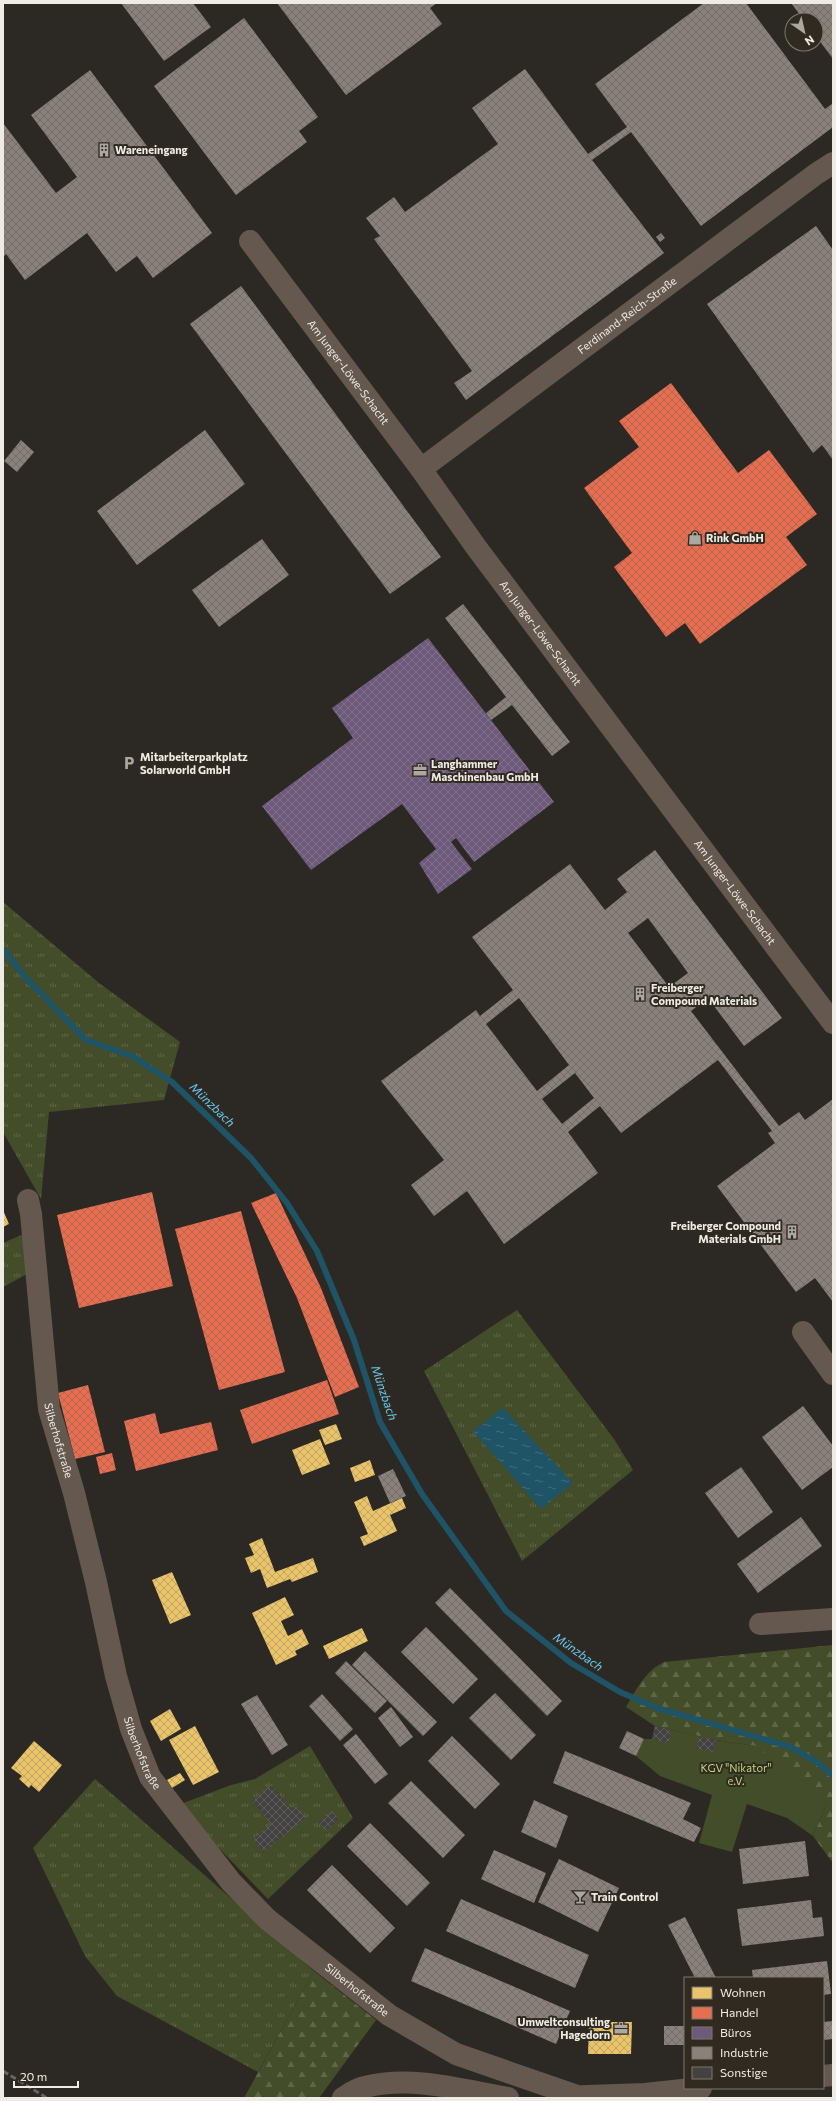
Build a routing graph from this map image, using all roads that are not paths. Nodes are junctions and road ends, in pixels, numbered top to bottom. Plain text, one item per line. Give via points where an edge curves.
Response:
1 (833, 163) edge
2 (250, 241) dead end
3 (422, 469) junction
4 (833, 1023) edge
5 (28, 1200) dead end
6 (803, 1332) dead end
7 (833, 1374) edge
8 (833, 1619) edge
9 (760, 1624) dead end
10 (692, 2089) edge
11 (574, 2095) junction
12 (343, 2098) edge
13 (508, 2098) edge
14 (553, 2098) edge

1 - 3 street, Ferdinand-Reich-Straße
2 - 3 street, Am Junger-Löwe-Schacht
3 - 4 street, Am Junger-Löwe-Schacht via 476,548
5 - 11 street, Silberhofstraße via 49,1409 76,1501 116,1676 131,1729 150,1777 231,1882 267,1919 389,2015 456,2054
6 - 7 street
8 - 9 street
10 - 11 street, Silberhofstraße via 645,2094
11 - 14 street, Silberhofstraße
12 - 13 street via 364,2087 402,2083 441,2086

